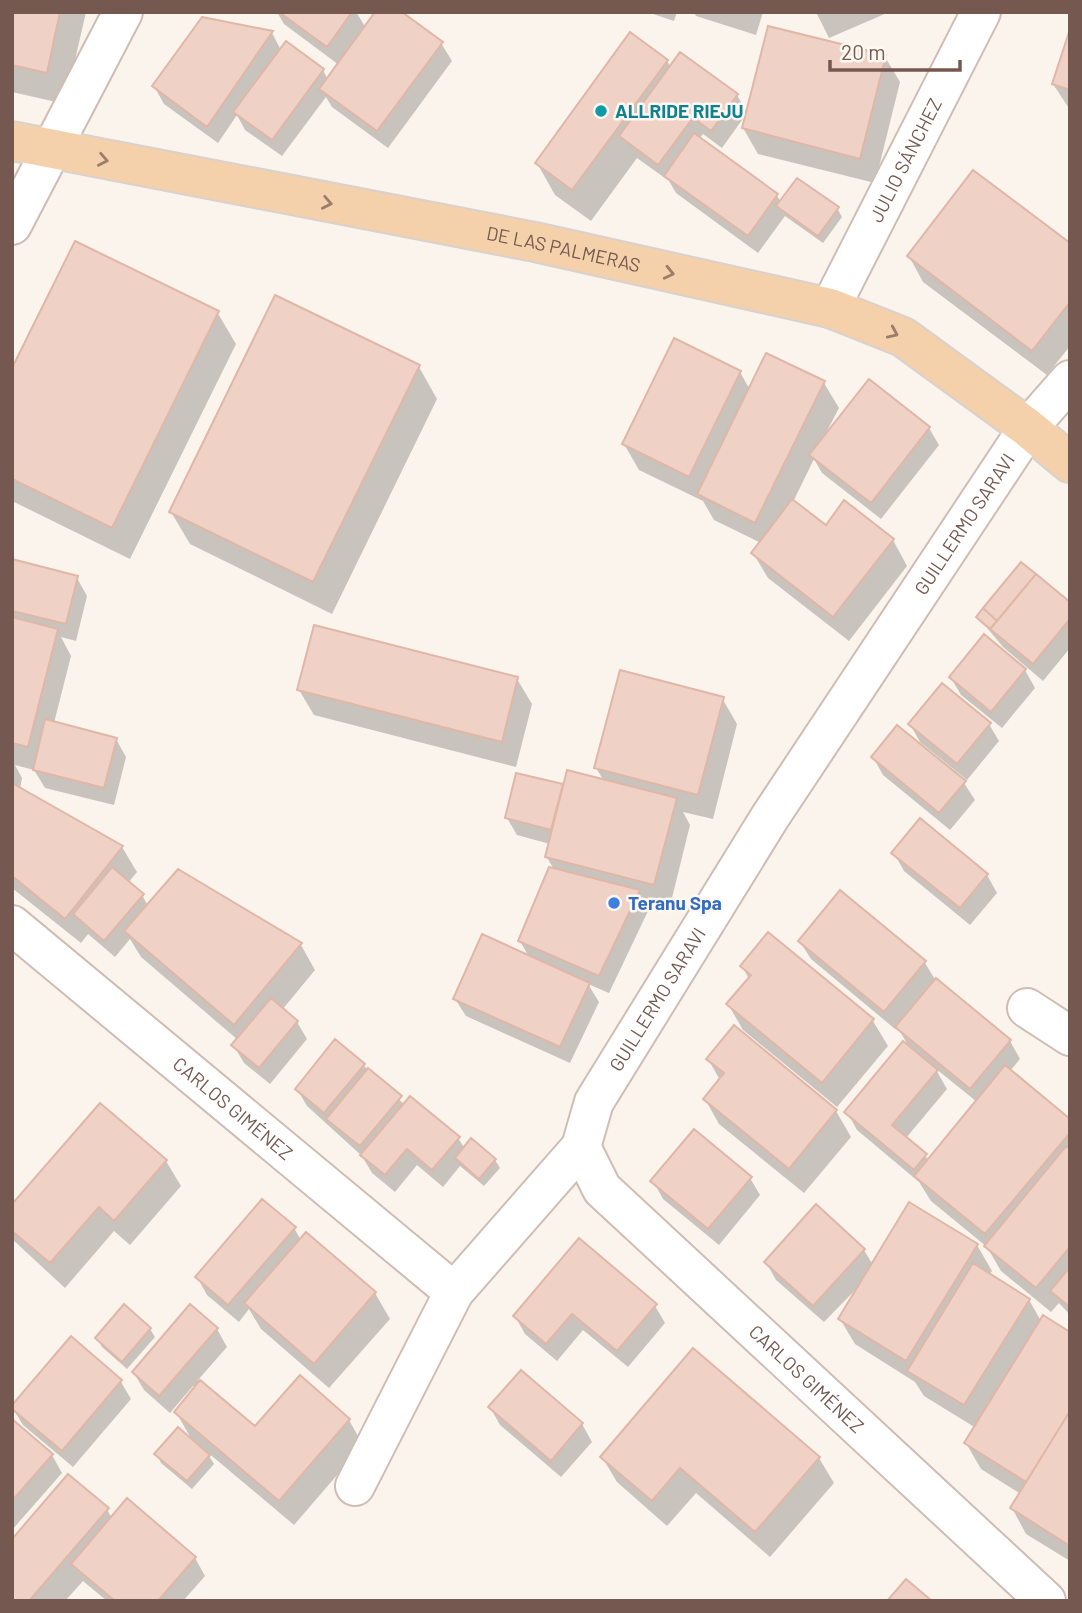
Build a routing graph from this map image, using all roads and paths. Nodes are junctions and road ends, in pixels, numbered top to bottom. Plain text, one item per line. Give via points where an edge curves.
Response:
1 (123, 12) edge
2 (981, 12) edge
3 (12, 141) edge
4 (50, 150) junction
5 (12, 225) edge
6 (830, 309) junction
7 (1070, 380) edge
8 (1028, 428) junction
9 (1070, 463) edge
10 (12, 925) edge
11 (1027, 1008) dead end
12 (1070, 1036) edge
13 (581, 1147) junction
14 (454, 1292) junction
15 (355, 1486) dead end
16 (1046, 1601) edge

1 - 4 street
2 - 6 street, JULIO SÁNCHEZ
3 - 4 main road, DE LAS PALMERAS
4 - 5 street
4 -> 6 main road, DE LAS PALMERAS via 535,242
6 -> 8 main road, DE LAS PALMERAS via 903,337
7 - 8 street, GUILLERMO SARAVI
8 - 9 main road, DE LAS PALMERAS
8 - 13 street, GUILLERMO SARAVI via 769,817 594,1102
10 - 14 street, CARLOS GIMÉNEZ
11 - 12 street
13 - 14 street, GUILLERMO SARAVI
13 - 16 street, CARLOS GIMÉNEZ via 602,1189
14 - 15 street, GUILLERMO SARAVI

